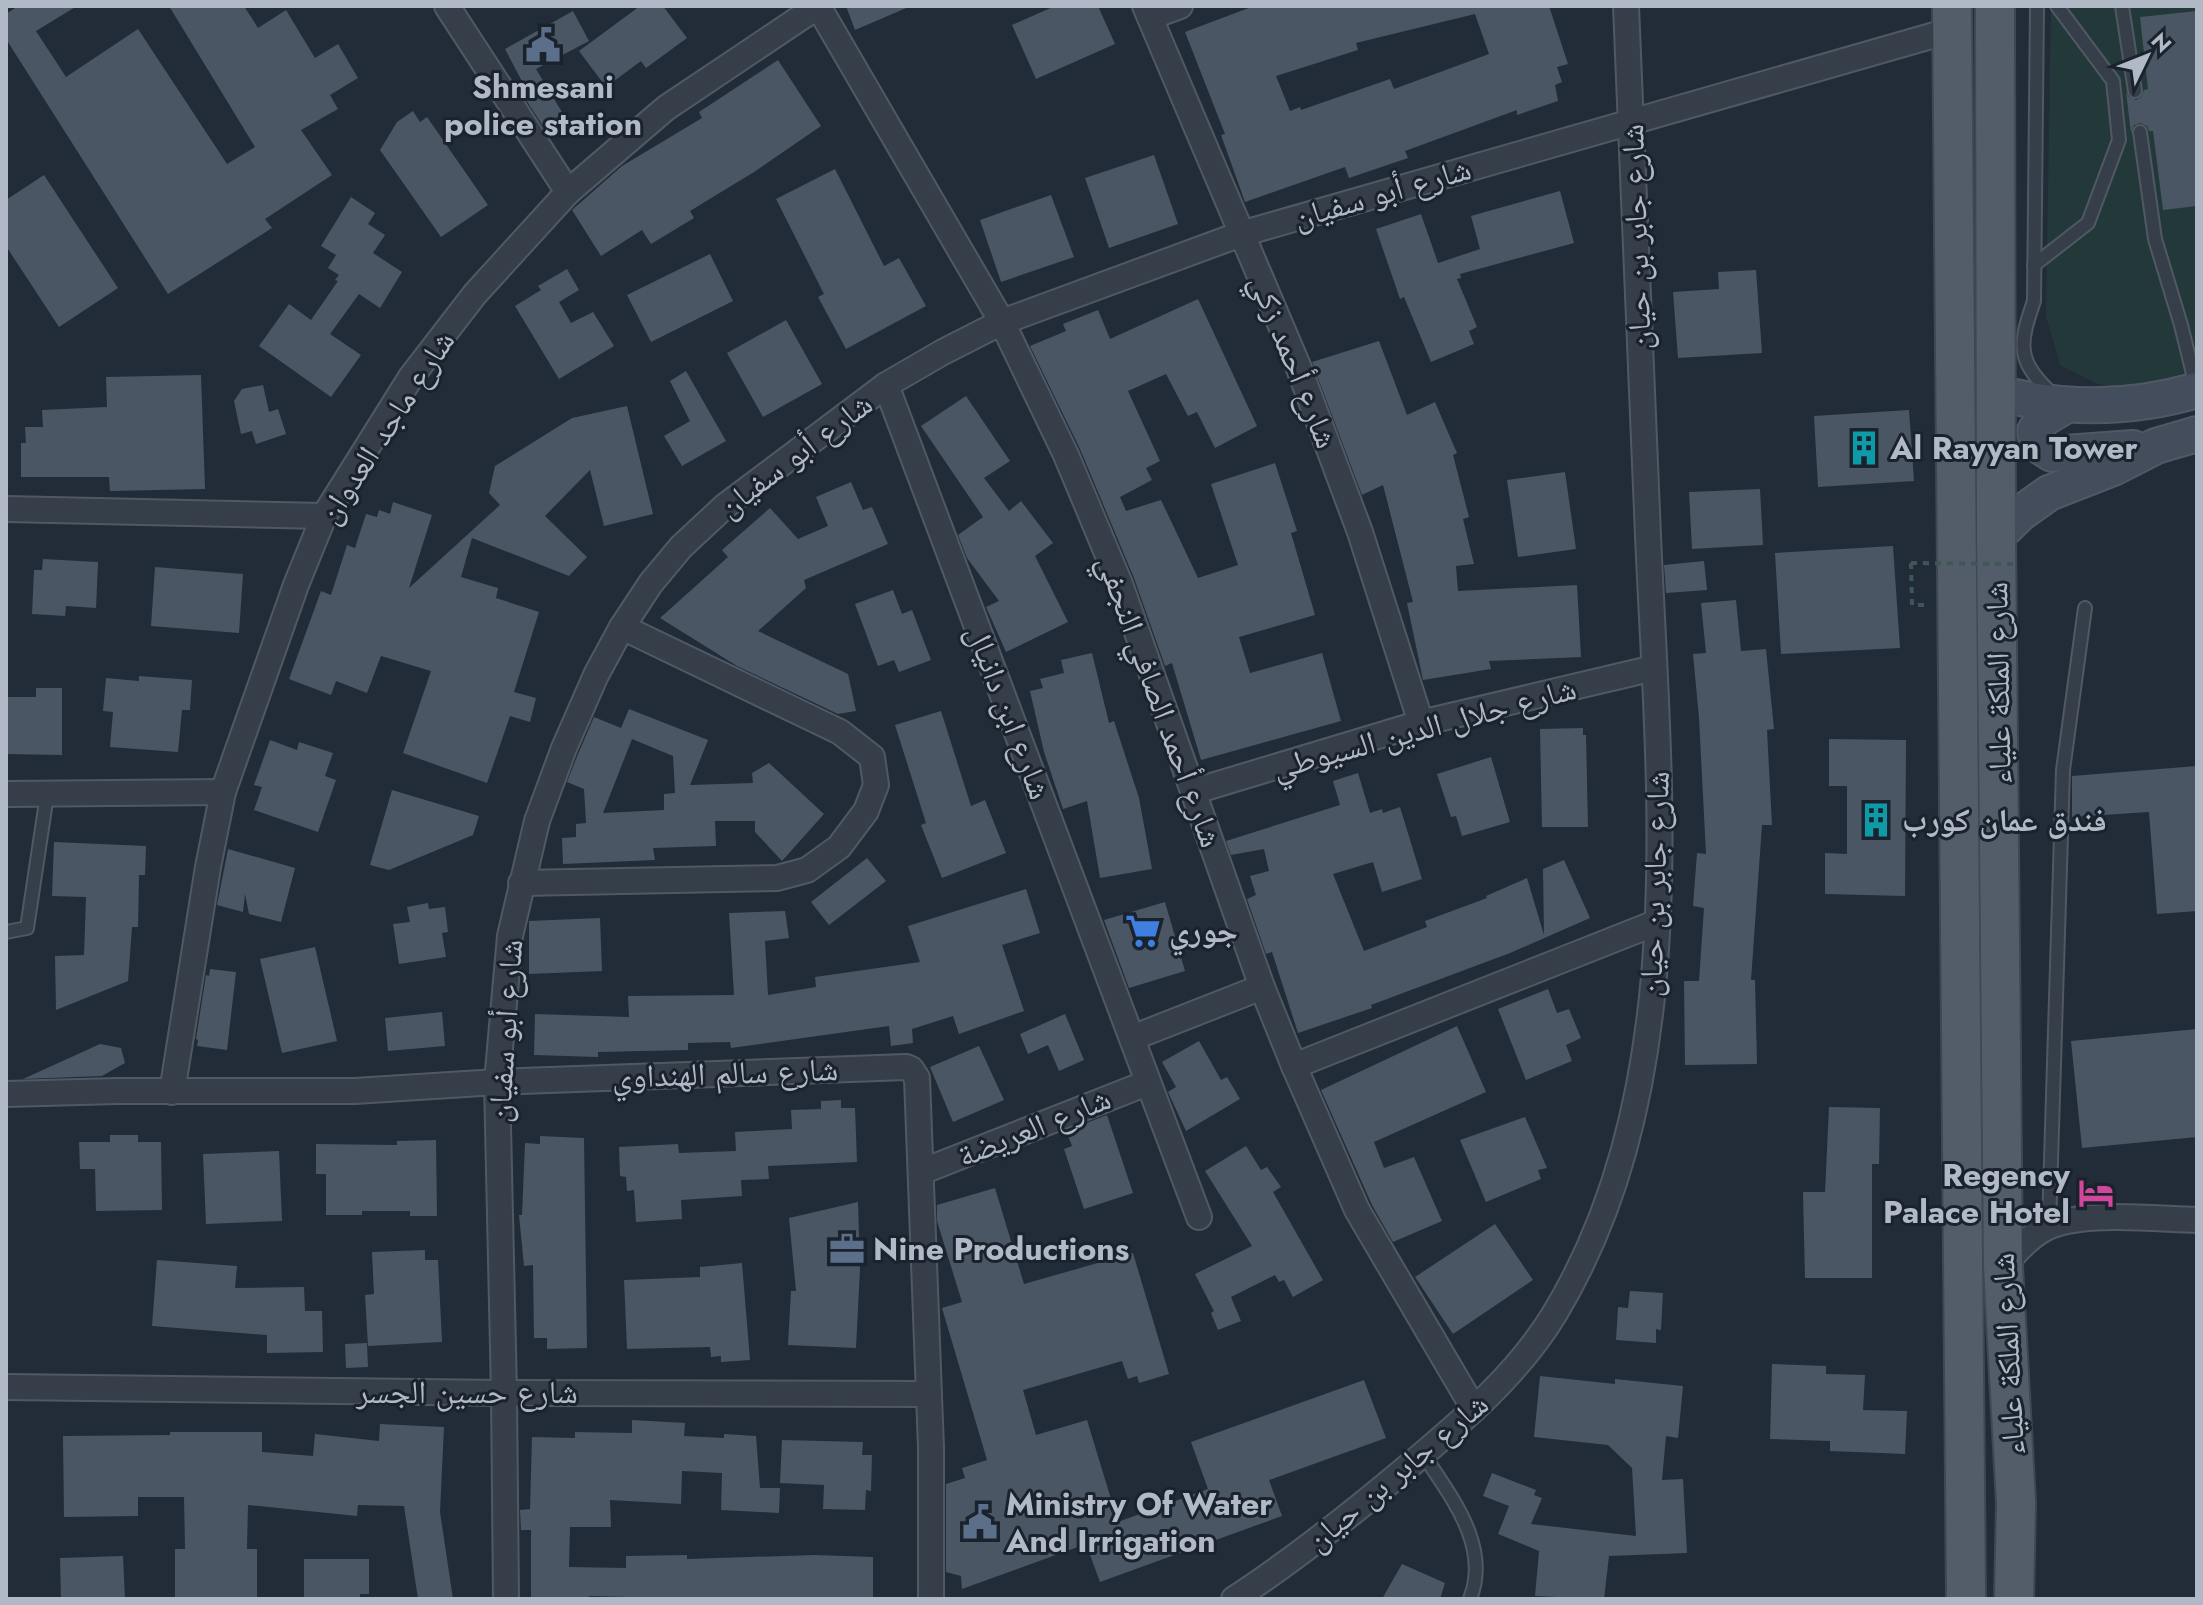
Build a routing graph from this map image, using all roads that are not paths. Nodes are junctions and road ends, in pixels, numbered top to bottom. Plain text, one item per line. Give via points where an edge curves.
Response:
1 (447, 6) edge
2 (818, 6) edge
3 (1180, 6) edge
4 (1626, 6) edge
5 (1995, 6) edge
6 (2037, 6) edge
7 (2057, 6) edge
8 (2122, 6) edge
9 (1147, 12) edge
10 (1952, 18) edge
11 (2135, 91) dead end
12 (1631, 121) junction
13 (2140, 132) dead end
14 (568, 192) junction
15 (1241, 234) junction
16 (2034, 265) junction
17 (1002, 322) junction
18 (886, 385) junction
19 (2197, 390) edge
20 (1997, 393) junction
21 (2065, 406) junction
22 (2197, 434) edge
23 (2156, 446) junction
24 (6, 509) edge
25 (324, 516) junction
26 (2005, 551) junction
27 (2085, 608) dead end
28 (622, 627) junction
29 (1654, 668) junction
30 (1421, 723) junction
31 (1195, 791) junction
32 (223, 792) junction
33 (6, 794) edge
34 (47, 795) junction
35 (521, 883) junction
36 (1658, 922) junction
37 (6, 932) edge
38 (1262, 987) junction
39 (1132, 1038) junction
40 (1294, 1066) junction
41 (497, 1082) junction
42 (1147, 1083) junction
43 (172, 1092) junction
44 (6, 1094) edge
45 (921, 1172) junction
46 (1199, 1217) dead end
47 (2197, 1220) edge
48 (2049, 1226) junction
49 (2003, 1266) junction
50 (6, 1387) edge
51 (504, 1393) junction
52 (929, 1394) junction
53 (1474, 1409) junction
54 (1423, 1454) junction
55 (506, 1599) edge
56 (931, 1599) edge
57 (1234, 1599) edge
58 (1470, 1599) edge
59 (1966, 1599) edge
60 (2014, 1599) edge

1 - 14 street
2 - 14 street, شارع ماجد العدوان via 666,108
2 - 17 street, شارع أحمد الصافي النجفي
3 - 9 street
4 - 12 street, شارع جابر بن حيان
5 - 20 main road, شارع الملكة علياء
6 - 16 lane
7 - 16 lane via 2113,81 2119,140 2088,223
8 - 11 lane
9 - 15 street, شارع أحمد زكي
10 - 12 street, شارع أبو سفيان
10 - 59 main road, شارع الملكة علياء
12 - 15 street, شارع أبو سفيان
12 - 29 street, شارع جابر بن حيان
13 - 19 lane via 2155,239
14 - 25 street, شارع ماجد العدوان via 475,294 411,377
15 - 17 street, شارع أبو سفيان
15 - 30 street, شارع أحمد زكي via 1346,489
16 - 21 lane via 2034,301 2022,335 2025,358 2039,382
17 - 18 street, شارع أبو سفيان
17 - 31 street, شارع أحمد الصافي النجفي via 1120,584
18 - 28 street, شارع أبو سفيان via 725,506 681,547
18 - 39 street, شارع ابن دانيال
19 - 21 main road via 2169,399
20 - 21 main road
20 - 26 main road, شارع الملكة علياء
21 - 23 main road via 2043,419 2035,431 2038,445 2052,454
22 - 23 main road
23 - 26 main road via 2049,493 2021,513
24 - 25 street
25 - 32 street, شارع ماجد العدوان
26 - 49 main road, شارع الملكة علياء
27 - 48 lane via 2063,770
28 - 35 street, شارع أبو سفيان via 564,748
28 - 35 street via 840,732 872,757 876,785 866,811 839,847 807,870 777,878
29 - 30 street, شارع جلال الدين السيوطي
29 - 36 street, شارع جابر بن حيان
30 - 31 street, شارع جلال الدين السيوطي
31 - 38 street, شارع أحمد الصافي النجفي
32 - 34 street
32 - 43 street, شارع ماجد العدوان
33 - 34 street
34 - 37 lane via 27,928
35 - 41 street, شارع أبو سفيان via 510,936
36 - 40 street
36 - 53 street, شارع جابر بن حيان via 1642,1069 1616,1177 1590,1248 1553,1317 1517,1367
38 - 39 street
38 - 40 street, شارع أحمد الصافي النجفي
39 - 42 street, شارع ابن دانيال
40 - 53 street, شارع أحمد الصافي النجفي via 1357,1210
41 - 43 street, شارع سالم الهنداوي via 355,1091
41 - 45 street, شارع سالم الهنداوي via 906,1067 917,1078
41 - 51 street, شارع أبو سفيان
42 - 45 street, شارع العريضة
42 - 46 street, شارع ابن دانيال
43 - 44 street, شارع سالم الهنداوي
45 - 52 street, شارع سالم الهنداوي
47 - 48 street via 2092,1217
48 - 49 street
49 - 60 main road, شارع الملكة علياء via 2016,1503
50 - 51 street, شارع حسين الجسر
51 - 52 street, شارع حسين الجسر
51 - 55 street, شارع أبو سفيان
52 - 56 street, شارع سالم الهنداوي
53 - 54 street, شارع جابر بن حيان
54 - 57 street, شارع جابر بن حيان via 1312,1547
54 - 58 lane via 1474,1544 1477,1582

